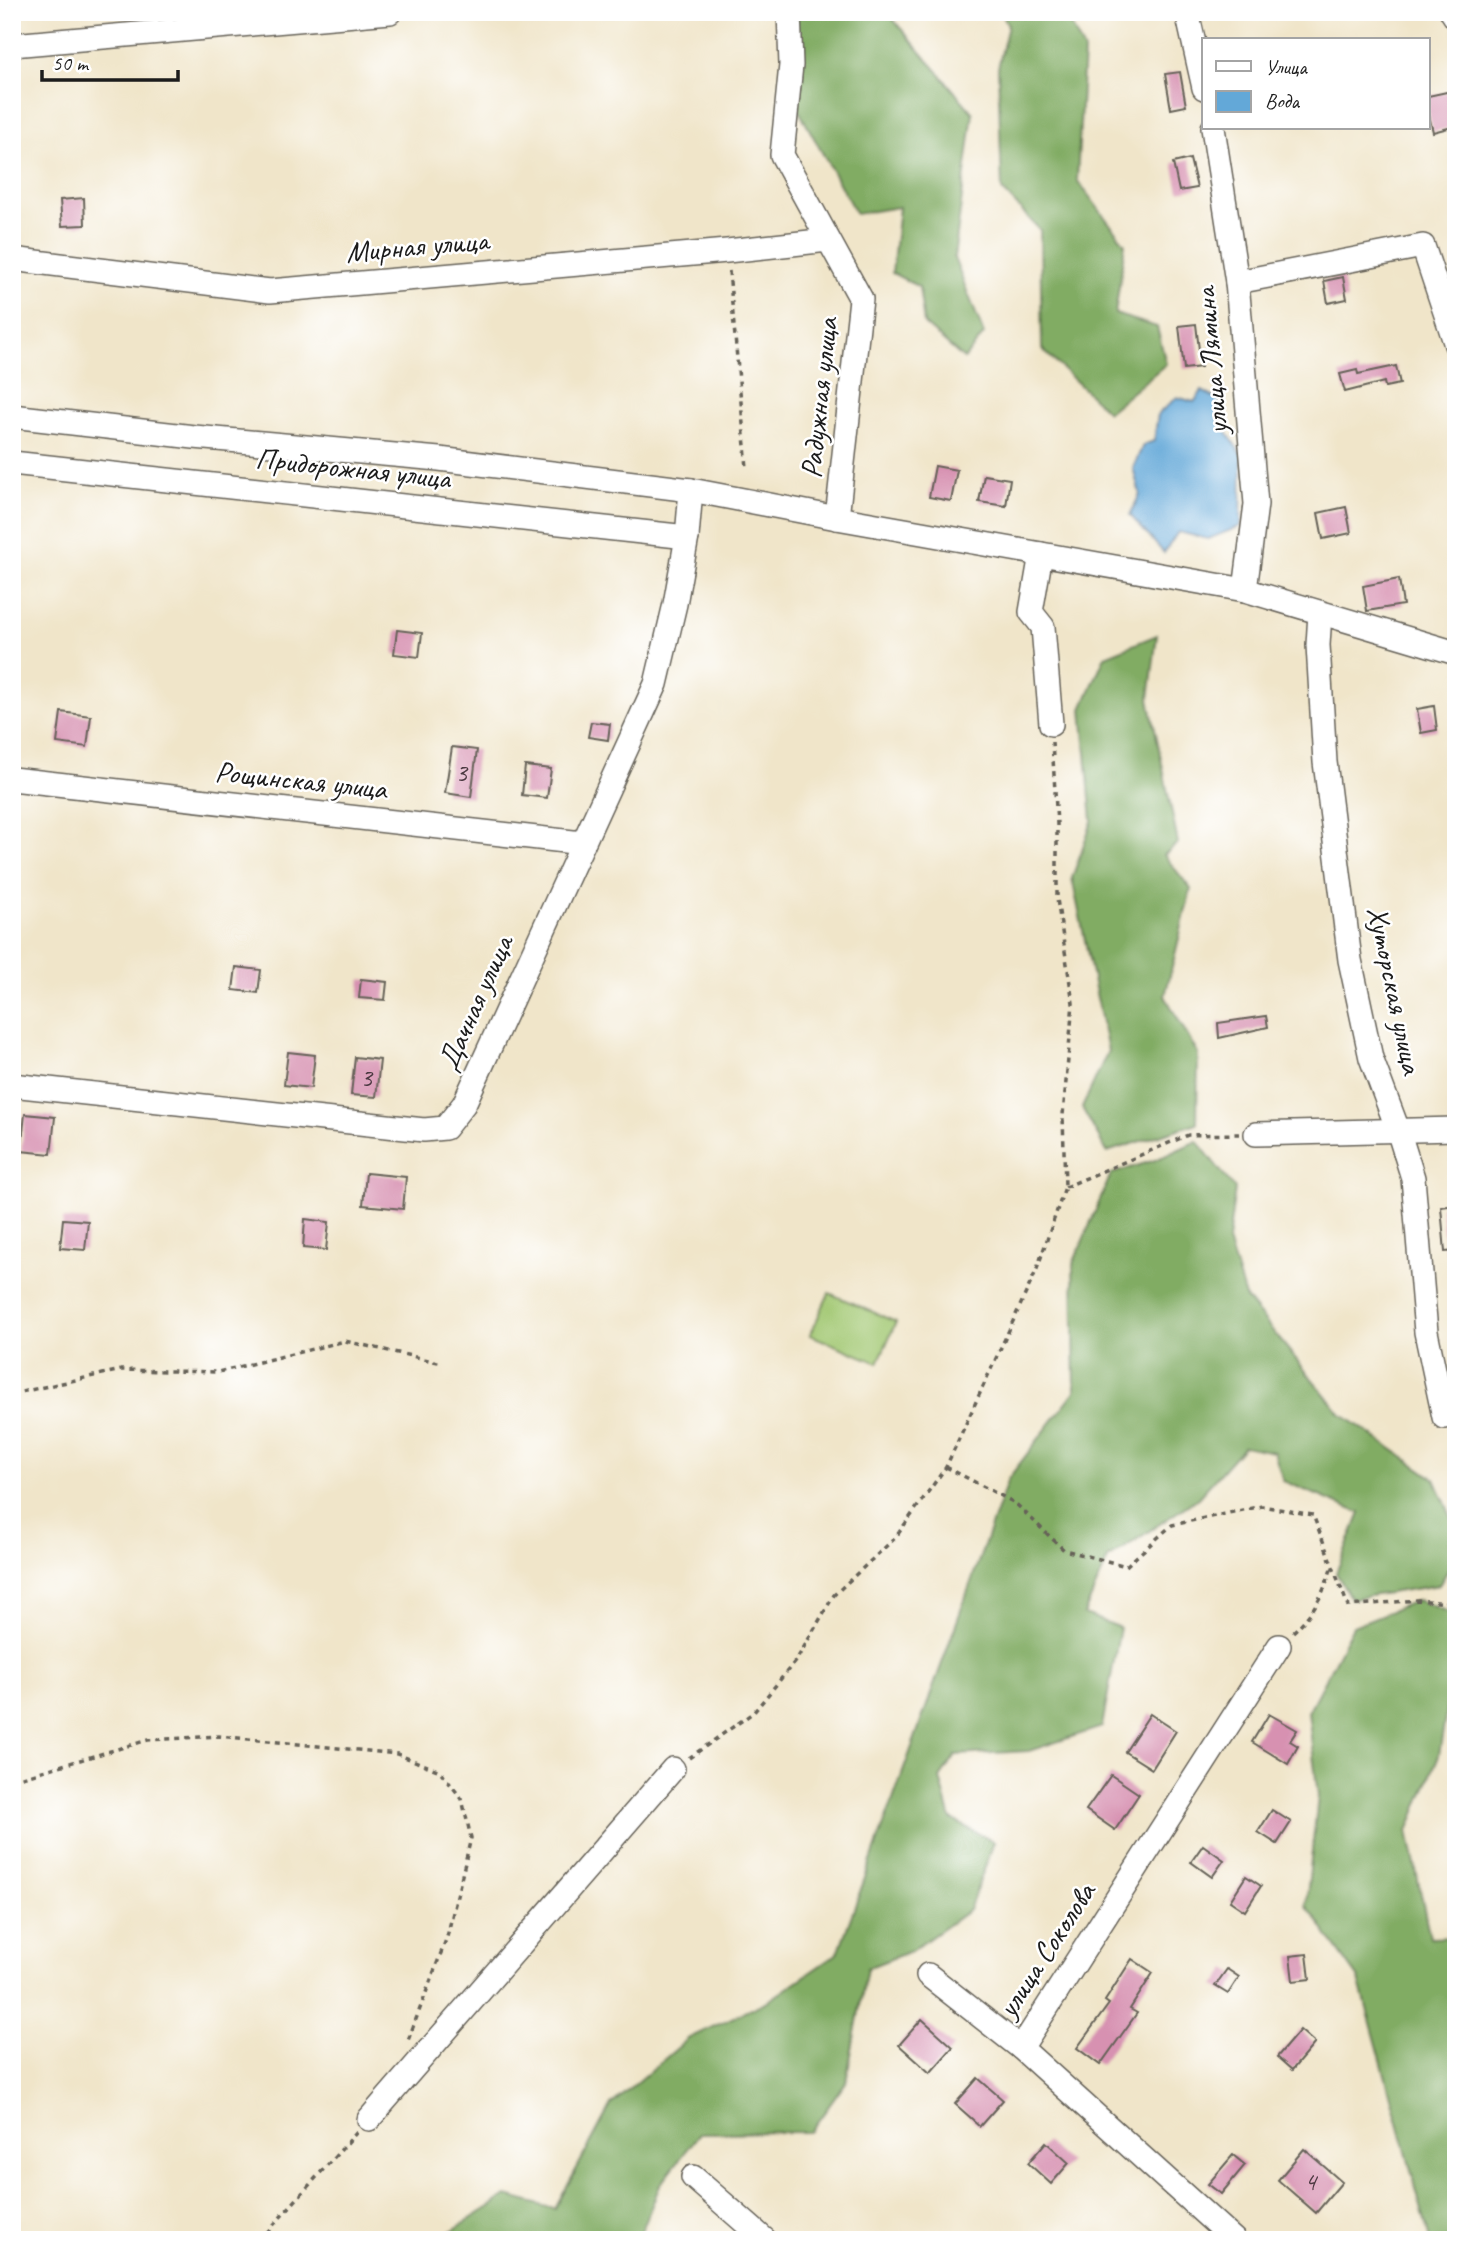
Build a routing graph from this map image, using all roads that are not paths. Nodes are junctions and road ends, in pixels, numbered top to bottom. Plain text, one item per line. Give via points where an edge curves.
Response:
1 (390, 12) edge
2 (789, 12) edge
3 (1187, 12) edge
4 (1452, 12) edge
5 (1456, 18) edge
6 (12, 46) edge
7 (1202, 79) edge
8 (1213, 130) edge
9 (828, 240) junction
10 (12, 259) edge
11 (1237, 282) junction
12 (1447, 290) edge
13 (1456, 345) edge
14 (12, 416) edge
15 (12, 463) edge
16 (691, 490) junction
17 (837, 518) junction
18 (687, 537) junction
19 (1041, 554) junction
20 (1245, 590) junction
21 (1320, 613) junction
22 (1456, 653) edge
23 (1051, 724) road end
24 (12, 779) edge
25 (582, 843) junction
26 (12, 1084) edge
27 (1456, 1129) edge
28 (1398, 1130) junction
29 (1256, 1133) road end
30 (1444, 1417) dead end
31 (1279, 1646) road end
32 (673, 1769) road end
33 (928, 1975) dead end
34 (1021, 2048) junction
35 (369, 2119) road end
36 (693, 2177) dead end
37 (765, 2240) edge
38 (1234, 2240) edge

1 - 6 street
2 - 9 street, Радужная улица via 791,65 782,155
3 - 7 street
4 - 5 street
8 - 11 street, улица Лямина
9 - 10 street, Мирная улица via 270,291
9 - 17 street, Радужная улица via 861,299
11 - 12 street via 1423,246
11 - 20 street, улица Лямина via 1256,504
12 - 13 street
14 - 16 street via 439,459
15 - 18 street, Придорожная улица
16 - 17 street
16 - 18 street, Дачная улица
17 - 19 street
18 - 25 street, Дачная улица via 656,684
19 - 20 street
19 - 23 street via 1031,612 1043,627
20 - 21 street
21 - 22 street
21 - 28 street, Хуторская улица via 1325,762 1350,960 1371,1058
24 - 25 street, Рощинская улица
25 - 26 street, Дачная улица via 464,1104 445,1128 424,1130
27 - 28 street
28 - 29 street
28 - 30 street, Хуторская улица via 1413,1178 1426,1332
31 - 34 street, улица Соколова
32 - 35 street
33 - 34 street
34 - 38 street, улица Соколова
36 - 37 street

